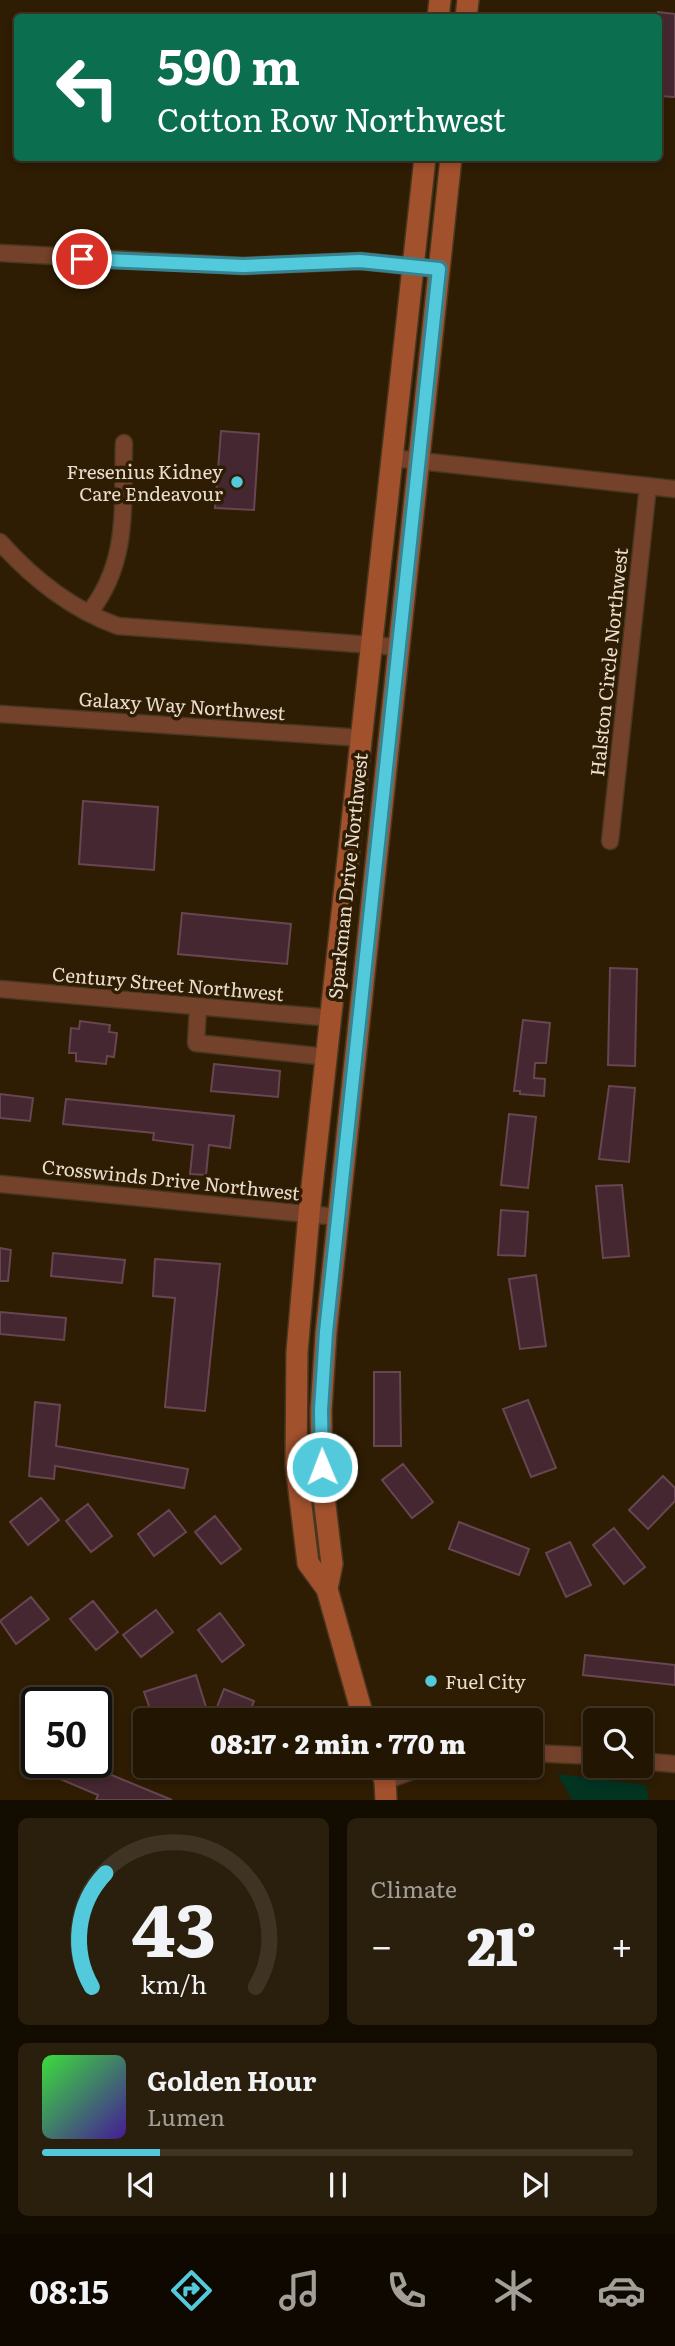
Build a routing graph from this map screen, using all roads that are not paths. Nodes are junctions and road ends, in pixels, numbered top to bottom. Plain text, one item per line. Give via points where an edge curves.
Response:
1 (425, 161) edge
2 (451, 161) edge
3 (0, 253) edge
4 (414, 267) junction
5 (439, 269) junction
6 (124, 443) dead end
7 (393, 458) junction
8 (418, 461) junction
9 (648, 486) junction
10 (675, 489) edge
11 (0, 542) edge
12 (89, 612) junction
13 (372, 646) junction
14 (399, 647) junction
15 (0, 714) edge
16 (362, 738) junction
17 (610, 841) dead end
18 (0, 989) edge
19 (198, 1007) junction
20 (332, 1018) junction
21 (327, 1057) junction
22 (0, 1184) edge
23 (309, 1214) junction
24 (338, 1217) junction
25 (327, 1589) junction
26 (360, 1708) edge
27 (543, 1754) edge
28 (583, 1755) edge
29 (653, 1761) edge
30 (675, 1764) edge
31 (384, 1782) edge
32 (404, 1800) edge

1 - 4 main road, Sparkman Drive Northwest
2 - 5 main road, Sparkman Drive Northwest
3 - 4 street via 243,266 338,261
4 - 5 street
4 - 7 main road, Sparkman Drive Northwest
5 - 8 main road, Sparkman Drive Northwest
6 - 12 street via 120,547 104,593
7 - 8 street
7 - 13 main road, Sparkman Drive Northwest
8 - 9 street
8 - 14 main road, Sparkman Drive Northwest
9 - 10 street
9 - 17 street, Halston Circle Northwest
11 - 12 street via 20,565
12 - 13 street via 134,629
13 - 14 street
13 - 16 main road, Sparkman Drive Northwest
14 - 24 main road, Sparkman Drive Northwest
15 - 16 street, Galaxy Way Northwest
16 - 20 main road, Sparkman Drive Northwest
18 - 19 street, Century Street Northwest
19 - 20 street, Century Street Northwest
19 - 21 street via 197,1043
20 - 21 main road, Sparkman Drive Northwest
21 - 23 main road, Sparkman Drive Northwest
22 - 23 street, Crosswinds Drive Northwest
23 - 24 street, Crosswinds Drive Northwest
23 - 25 main road, Sparkman Drive Northwest via 297,1352 296,1465 308,1563
24 - 25 main road, Sparkman Drive Northwest via 321,1410 332,1554
25 - 26 main road, Sparkman Drive Northwest
27 - 28 street
29 - 30 street
31 - 32 main road

